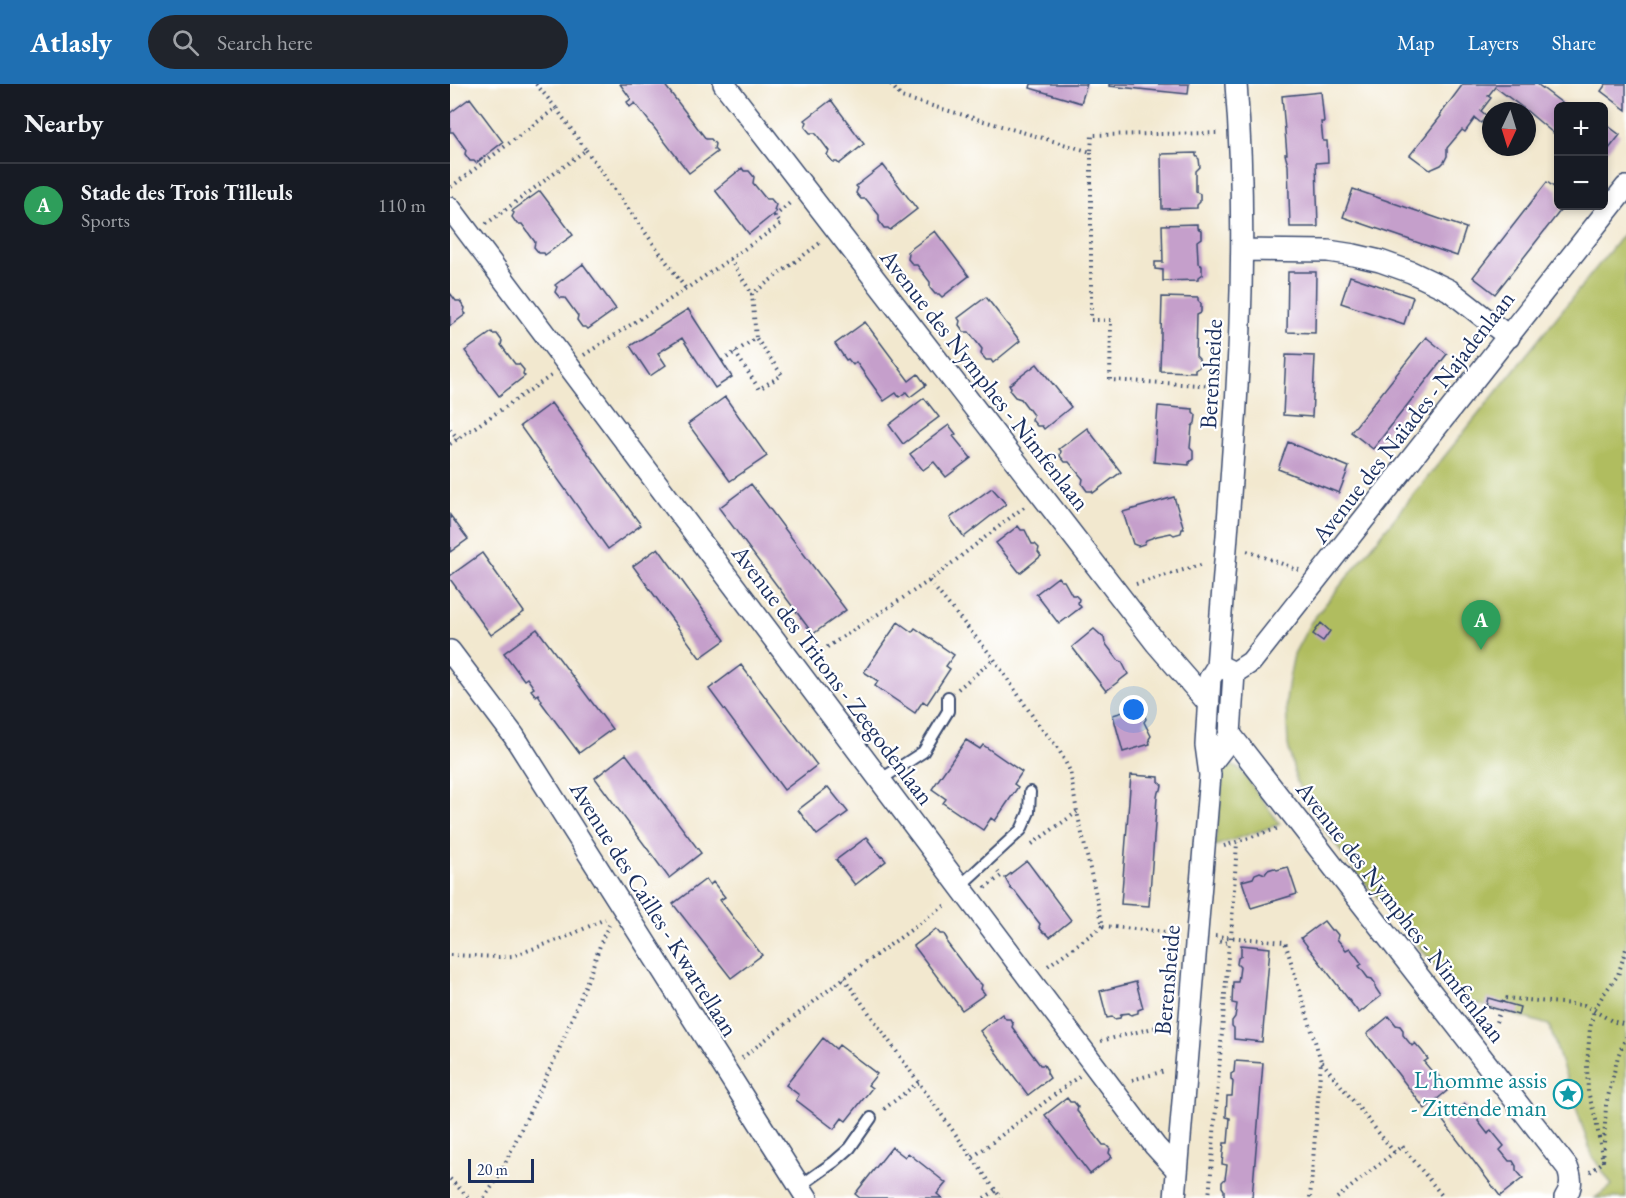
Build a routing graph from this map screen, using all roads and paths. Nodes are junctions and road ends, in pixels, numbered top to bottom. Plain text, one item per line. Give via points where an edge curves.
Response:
1 (536, 84) edge
2 (724, 84) edge
3 (891, 84) edge
4 (1236, 84) edge
5 (555, 108) junction
6 (1222, 132) dead end
7 (586, 150) junction
8 (1091, 152) junction
9 (450, 187) edge
10 (1626, 188) edge
11 (795, 199) dead end
12 (450, 208) edge
13 (480, 229) dead end
14 (826, 239) dead end
15 (1242, 250) junction
16 (729, 259) junction
17 (686, 289) junction
18 (752, 294) junction
19 (1509, 336) junction
20 (756, 338) junction
21 (735, 352) junction
22 (578, 359) dead end
23 (722, 361) dead end
24 (556, 373) dead end
25 (1223, 386) dead end
26 (450, 429) edge
27 (458, 439) junction
28 (450, 444) edge
29 (1029, 503) dead end
30 (1242, 550) dead end
31 (1214, 561) dead end
32 (1306, 572) dead end
33 (1136, 584) dead end
34 (450, 651) edge
35 (994, 659) dead end
36 (807, 660) dead end
37 (1226, 670) junction
38 (948, 697) joint
39 (1209, 704) junction
40 (1230, 734) junction
41 (1209, 766) junction
42 (880, 780) junction
43 (1030, 792) dead end
44 (1286, 826) dead end
45 (1238, 842) junction
46 (1222, 847) dead end
47 (956, 894) junction
48 (624, 909) junction
49 (1103, 926) dead end
50 (1183, 933) dead end
51 (1231, 938) junction
52 (1626, 949) edge
53 (450, 955) edge
54 (844, 978) junction
55 (1502, 1002) dead end
56 (1500, 1010) dead end
57 (1594, 1010) junction
58 (1496, 1022) dead end
59 (1173, 1023) dead end
60 (1626, 1025) edge
61 (1626, 1037) edge
62 (1093, 1043) dead end
63 (739, 1060) dead end
64 (1321, 1061) junction
65 (1169, 1070) dead end
66 (1082, 1074) dead end
67 (919, 1082) junction
68 (1122, 1082) dead end
69 (872, 1118) joint
70 (1394, 1152) junction
71 (973, 1157) junction
72 (1603, 1161) junction
73 (1177, 1170) junction
74 (450, 1179) edge
75 (1576, 1183) edge
76 (997, 1190) junction
77 (803, 1192) edge
78 (469, 1198) edge
79 (484, 1198) edge
80 (984, 1198) edge
81 (1001, 1198) edge
82 (1175, 1198) edge
83 (1209, 1198) edge
84 (1310, 1198) edge
85 (1337, 1198) edge
86 (1444, 1198) edge

1 - 5 path
2 - 39 street, Avenue des Nymphes - Nimfenlaan via 1156,643
3 - 8 path via 901,97
4 - 15 street, Berensheide
5 - 7 path
5 - 9 path
6 - 8 path via 1092,135
7 - 13 path
7 - 17 path
8 - 25 path via 1091,320 1111,321 1110,380
10 - 19 street, Avenue des Naïades - Najadenlaan
11 - 16 path via 775,216 781,224
12 - 42 street, Avenue des Tritons - Zeegodenlaan
14 - 18 path
15 - 19 street via 1328,251 1380,261 1449,290
15 - 37 street, Berensheide
16 - 17 path
16 - 18 path
17 - 22 path
18 - 20 path
19 - 37 street, Avenue des Naïades - Najadenlaan via 1251,662
20 - 21 path
20 - 21 path via 782,375 759,389
21 - 23 path
24 - 27 path
26 - 27 path
27 - 28 path
29 - 36 path via 929,581
30 - 32 path
31 - 33 path
34 - 48 street, Avenue des Cailles - Kwartellaan via 514,736
35 - 38 path
37 - 39 street, Berensheide via 1210,678
37 - 40 street, Berensheide
38 - 42 lane via 948,711 923,752
39 - 41 street, Berensheide
40 - 41 street, Berensheide
40 - 75 street, Avenue des Nymphes - Nimfenlaan
41 - 73 street, Berensheide
42 - 47 street, Avenue des Tritons - Zeegodenlaan
43 - 47 lane via 1029,812 1021,830
44 - 45 path
45 - 46 path
45 - 51 path
47 - 54 path
47 - 73 street, Avenue des Tritons - Zeegodenlaan
48 - 53 path via 566,937 513,956
48 - 77 street, Avenue des Cailles - Kwartellaan
48 - 79 path via 607,928 558,1052 498,1178
49 - 50 path
51 - 64 path via 1285,942
51 - 83 path via 1207,938 1229,943
52 - 57 path via 1618,975
54 - 63 path
54 - 67 path
55 - 57 path via 1504,998 1584,1005
56 - 58 path
57 - 60 path
57 - 72 path via 1588,1092
59 - 62 path
61 - 72 path via 1617,1056 1606,1105
64 - 70 path
64 - 84 path
65 - 68 path
66 - 71 path
67 - 69 path
67 - 71 path
69 - 77 lane via 850,1148
70 - 85 path
70 - 86 path via 1402,1146
71 - 76 path
72 - 75 path
73 - 82 street, Berensheide
74 - 78 path
76 - 80 path
76 - 81 path

